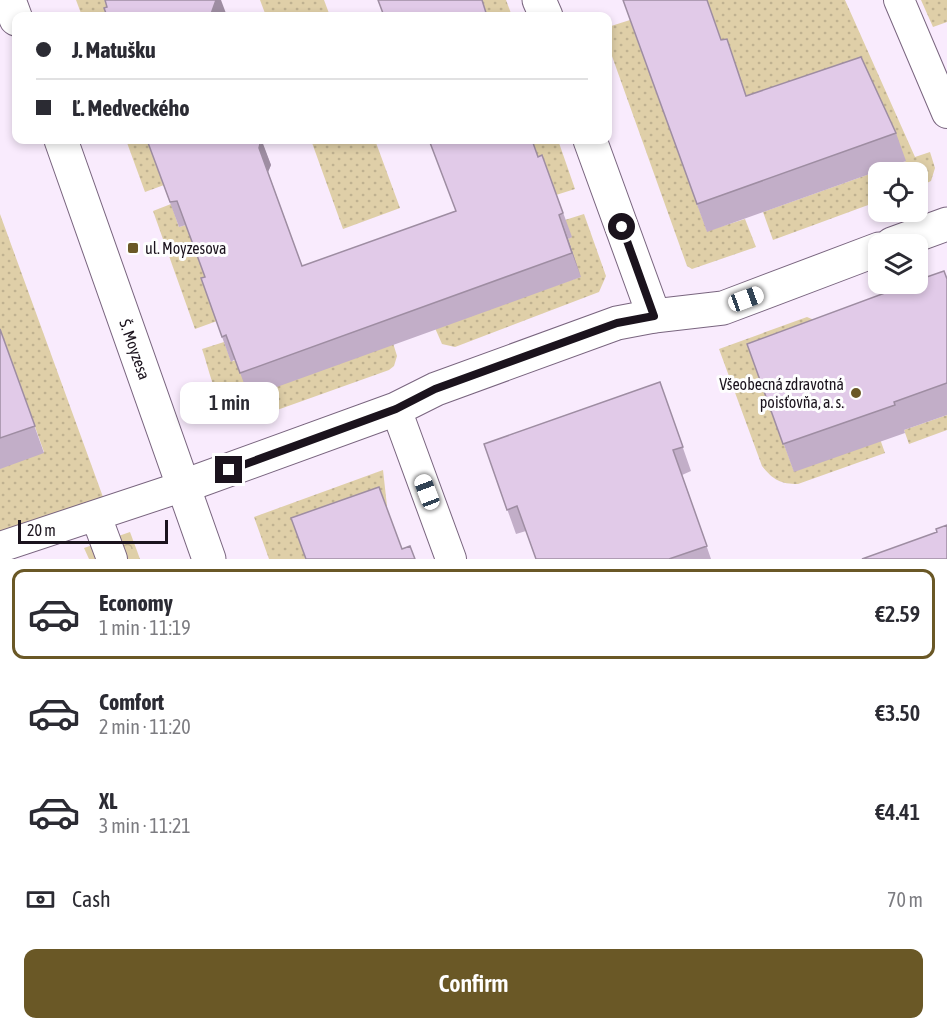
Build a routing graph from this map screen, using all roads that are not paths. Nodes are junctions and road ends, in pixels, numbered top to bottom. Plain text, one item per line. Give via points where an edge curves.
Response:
1 (899, 0) edge
2 (947, 113) edge
3 (61, 144) edge
4 (591, 144) edge
5 (947, 224) edge
6 (920, 234) edge
7 (868, 253) edge
8 (654, 316) junction
9 (396, 409) junction
10 (184, 486) junction
11 (96, 516) junction
12 (0, 547) edge
13 (112, 559) edge
14 (209, 559) edge
15 (451, 559) edge

1 - 2 lane
3 - 10 street, Š. Moyzesa
4 - 8 street
5 - 6 street
7 - 8 street via 723,308
8 - 9 street via 617,323 435,389
9 - 10 street
9 - 15 lane
10 - 11 lane
10 - 14 street, Š. Moyzesa
11 - 12 lane
11 - 13 lane

